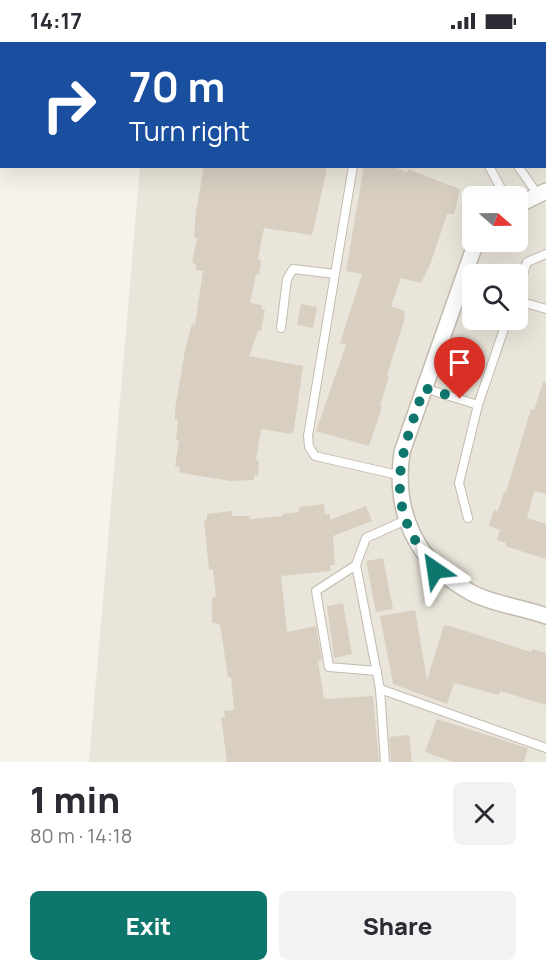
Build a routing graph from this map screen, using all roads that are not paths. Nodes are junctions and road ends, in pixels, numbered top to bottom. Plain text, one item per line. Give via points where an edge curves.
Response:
1 (353, 168) edge
2 (490, 168) edge
3 (520, 168) edge
4 (500, 186) edge
5 (542, 193) edge
6 (528, 200) edge
7 (472, 252) edge
8 (546, 254) edge
9 (526, 264) edge
10 (334, 274) junction
11 (528, 304) edge
12 (546, 309) edge
13 (281, 328) dead end
14 (504, 330) edge
15 (424, 388) junction
16 (478, 405) junction
17 (399, 475) junction
18 (468, 518) dead end
19 (406, 520) junction
20 (356, 565) junction
21 (546, 616) edge
22 (377, 671) junction
23 (380, 689) junction
24 (546, 748) edge
25 (385, 762) edge

1 - 10 lane
2 - 4 lane
3 - 5 lane
5 - 6 street
7 - 15 street
8 - 9 lane
10 - 13 lane via 293,269 287,279
10 - 17 lane via 309,447 315,456
11 - 12 lane
14 - 16 lane
15 - 16 lane
15 - 17 street via 402,452
16 - 18 lane via 459,483
17 - 19 street
19 - 20 lane via 366,538
19 - 21 street via 435,570 473,594
20 - 22 lane
20 - 22 lane via 316,591 329,667
22 - 23 lane
23 - 24 lane
23 - 25 lane

